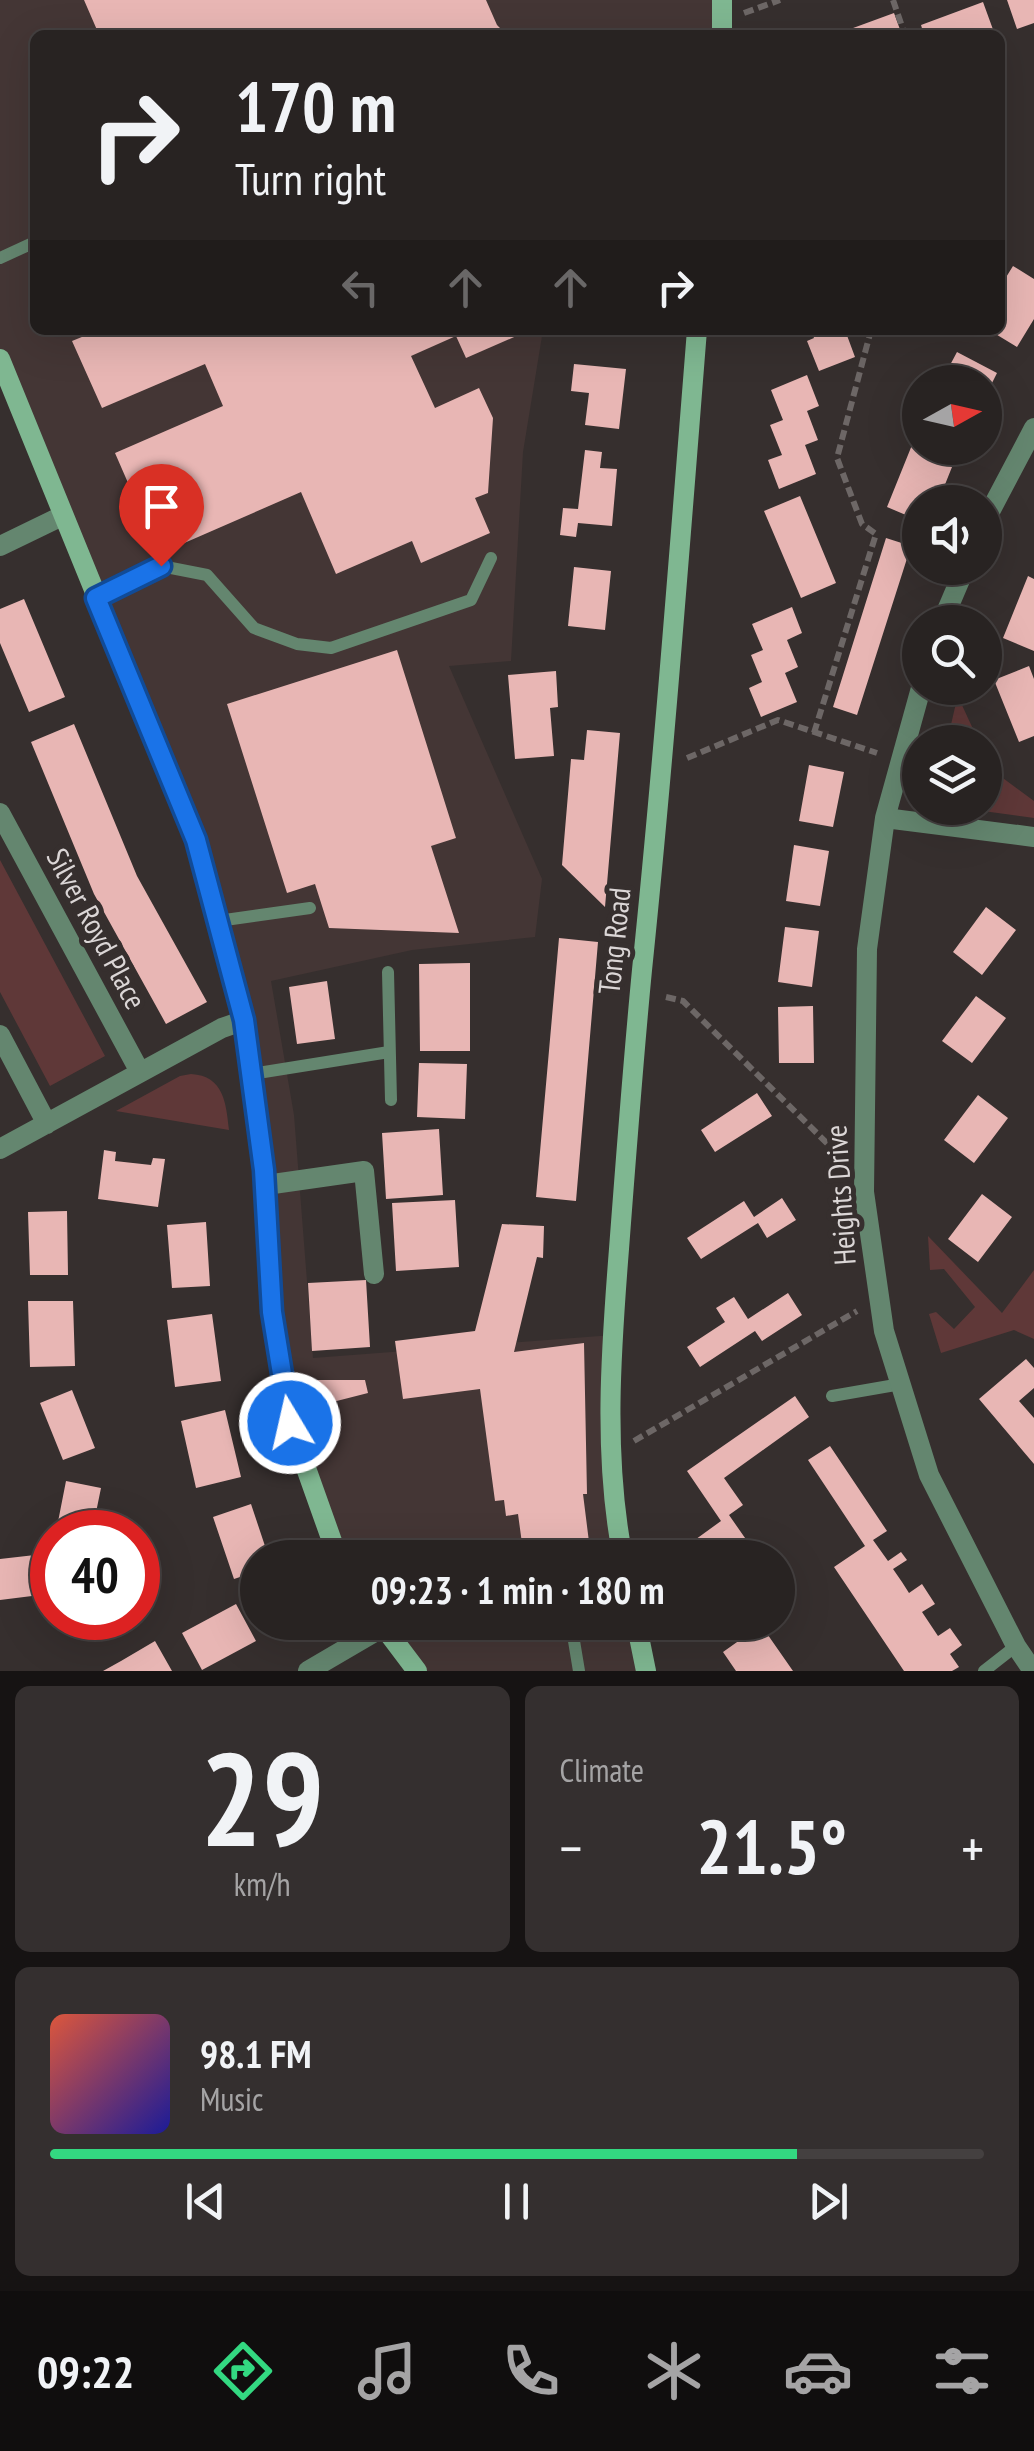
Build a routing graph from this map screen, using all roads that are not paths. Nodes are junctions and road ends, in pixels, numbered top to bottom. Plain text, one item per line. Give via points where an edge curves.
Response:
1 (722, 0) edge
2 (722, 30) edge
3 (30, 244) edge
4 (0, 258) edge
5 (697, 335) edge
6 (0, 359) edge
7 (1034, 428) edge
8 (1002, 489) edge
9 (62, 516) junction
10 (0, 546) edge
11 (491, 558) dead end
12 (96, 598) junction
13 (916, 705) edge
14 (0, 813) edge
15 (886, 818) junction
16 (1034, 837) edge
17 (310, 908) dead end
18 (218, 921) junction
19 (388, 972) dead end
20 (244, 1020) junction
21 (0, 1035) edge
22 (390, 1052) junction
23 (140, 1072) junction
24 (252, 1074) junction
25 (391, 1100) dead end
26 (47, 1124) junction
27 (0, 1149) edge
28 (266, 1185) junction
29 (374, 1274) dead end
30 (901, 1384) junction
31 (832, 1396) dead end
32 (332, 1540) edge
33 (619, 1540) edge
34 (358, 1640) edge
35 (393, 1640) edge
36 (574, 1640) edge
37 (640, 1640) edge
38 (1016, 1646) junction
39 (308, 1671) edge
40 (416, 1671) edge
41 (579, 1671) edge
42 (646, 1671) edge
43 (984, 1671) edge
44 (1033, 1671) edge

1 - 2 main road
3 - 4 lane
5 - 33 main road, Tong Road via 612,1335
6 - 9 main road
7 - 8 street
9 - 10 street
9 - 12 main road
11 - 12 lane via 471,600 331,648 254,628 207,575 161,566
12 - 18 main road via 196,840
13 - 15 street, Heights Drive
14 - 23 street, Silver Royd Place
15 - 16 street
15 - 30 street, Heights Drive via 867,950 864,1181 884,1331
17 - 18 lane
18 - 20 main road
19 - 22 lane
20 - 23 street
20 - 24 main road
21 - 26 street
22 - 24 lane
22 - 25 lane
23 - 26 street
24 - 28 main road
26 - 27 street
28 - 29 street via 364,1172
28 - 32 main road via 272,1312 290,1423
30 - 31 lane
30 - 38 street, Heights Drive via 929,1475
34 - 39 street
35 - 40 main road
36 - 41 lane
37 - 42 main road
38 - 43 lane
38 - 44 street, Heights Drive

